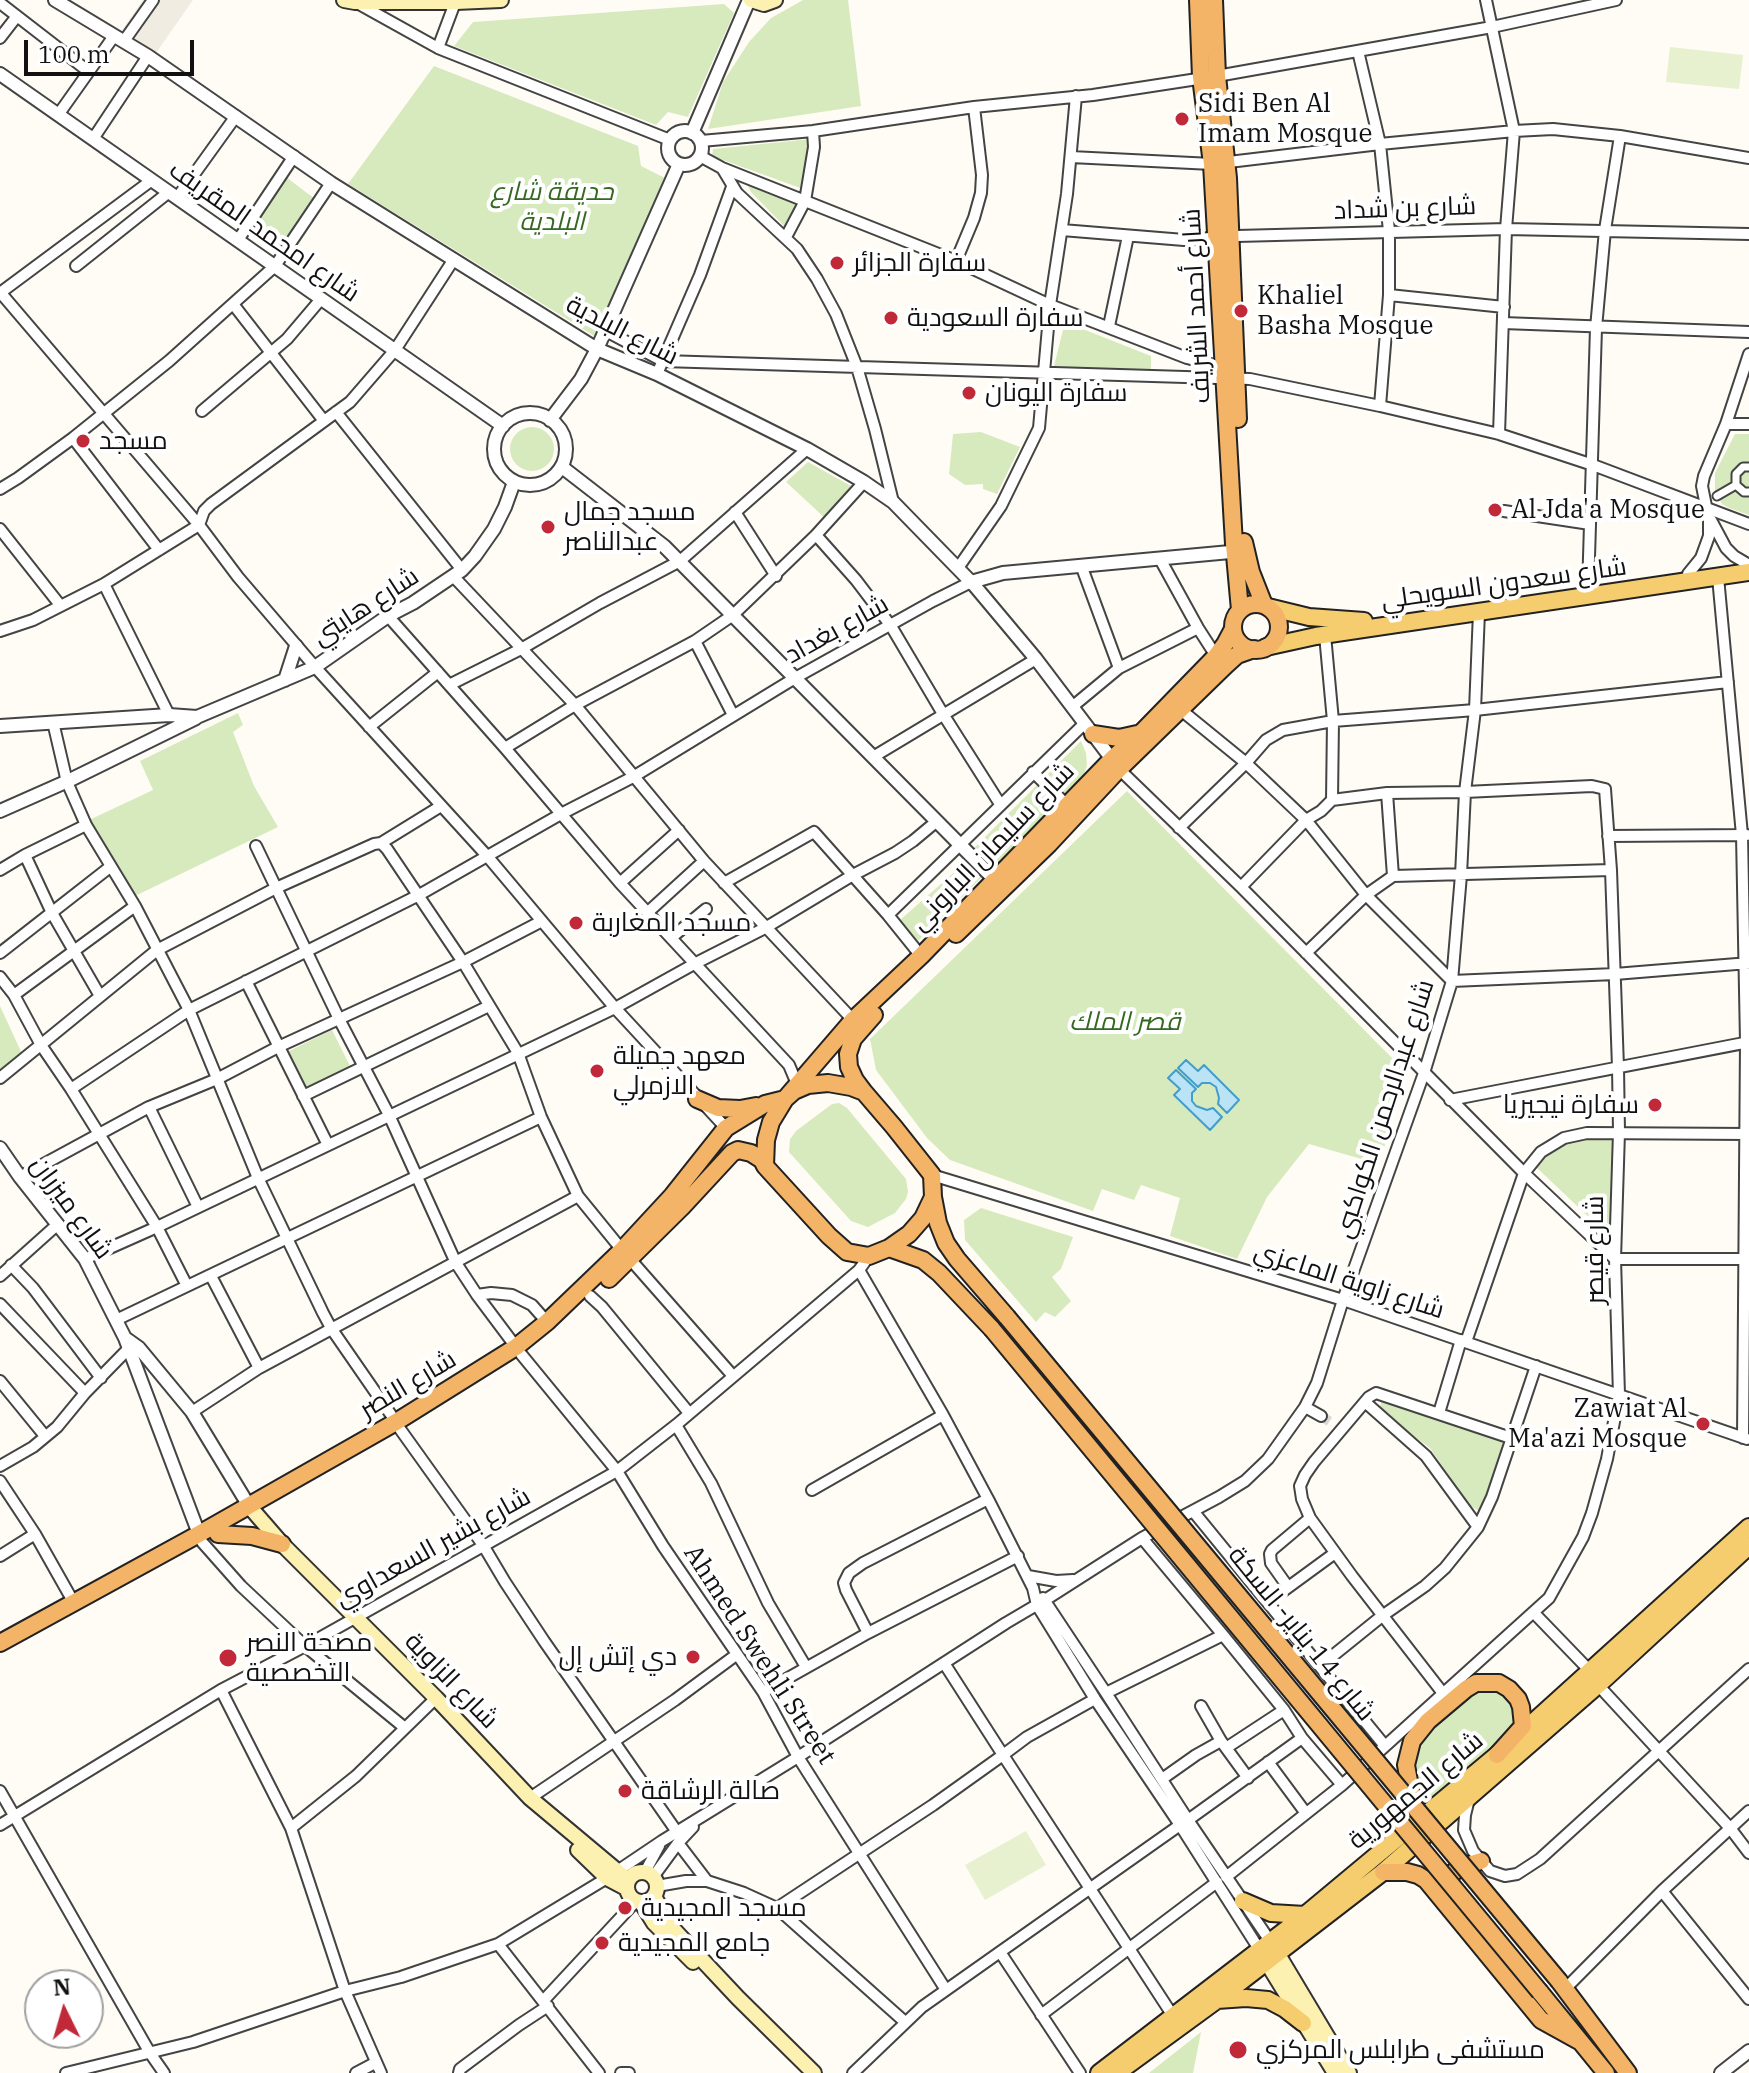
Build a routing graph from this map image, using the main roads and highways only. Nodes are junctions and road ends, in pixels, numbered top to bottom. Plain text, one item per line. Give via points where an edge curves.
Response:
1 (501, 0) edge
2 (750, 0) edge
3 (775, 0) edge
4 (1198, 0) edge
5 (1214, 0) edge
6 (349, 1) edge
7 (456, 1) edge
8 (1207, 41) junction
9 (1240, 551) junction
10 (1749, 565) edge
11 (1749, 572) edge
12 (1266, 606) junction
13 (1240, 610) junction
14 (1309, 617) junction
15 (1233, 629) junction
16 (1320, 636) junction
17 (1260, 648) junction
18 (1089, 729) road end
19 (1143, 731) junction
20 (1115, 764) junction
21 (864, 1092) junction
22 (697, 1099) road end
23 (785, 1099) junction
24 (765, 1104) junction
25 (728, 1129) junction
26 (732, 1153) junction
27 (751, 1153) junction
28 (765, 1166) junction
29 (933, 1197) junction
30 (889, 1248) junction
31 (626, 1255) junction
32 (518, 1351) junction
33 (252, 1509) junction
34 (1749, 1527) edge
35 (218, 1534) junction
36 (200, 1538) junction
37 (282, 1544) junction
38 (1749, 1546) edge
39 (0, 1643) edge
40 (0, 1655) edge
41 (1594, 1678) junction
42 (1497, 1755) junction
43 (1420, 1816) junction
44 (1481, 1861) road end
45 (1383, 1872) junction
46 (620, 1880) junction
47 (648, 1889) junction
48 (1439, 1896) junction
49 (1243, 1901) road end
50 (1305, 1915) junction
51 (1268, 1951) junction
52 (1217, 2000) junction
53 (1303, 2023) junction
54 (1579, 2041) junction
55 (801, 2073) edge
56 (814, 2073) edge
57 (1099, 2073) edge
58 (1117, 2073) edge
59 (1335, 2073) edge
60 (1349, 2073) edge
61 (1606, 2073) edge
62 (1628, 2073) edge

1 - 7 main road
2 - 3 main road
4 - 8 highway, شارع أحمد الشريف
5 - 8 highway, شارع أحمد الشريف
6 - 7 main road
8 - 9 highway, شارع أحمد الشريف via 1235,375
9 - 12 highway, شارع أحمد الشريف
9 - 13 highway, شارع أحمد الشريف
10 - 14 main road, شارع سعدون السويحلي via 1371,621
11 - 16 main road, شارع سعدون السويحلي
12 - 13 highway via 1251,604
12 - 14 main road, شارع سعدون السويحلي
12 - 17 highway via 1279,628 1273,642
13 - 15 highway
14 - 16 main road via 1295,619 1293,629 1300,635
15 - 17 highway via 1242,645
15 - 19 highway, شارع سليمان الباروني via 1216,656
16 - 17 main road, شارع سعدون السويحلي
17 - 20 highway, شارع سليمان الباروني via 1237,655
18 - 19 highway via 1119,738
19 - 20 highway, شارع سليمان الباروني
20 - 21 highway, شارع سليمان الباروني via 1049,844 861,1028 848,1060
20 - 23 highway, شارع سليمان الباروني via 1067,805 853,1020
21 - 23 highway via 828,1083 808,1085
21 - 29 highway via 932,1175
22 - 24 highway via 718,1108
23 - 24 highway, شارع النصر
23 - 28 highway via 768,1131
24 - 25 highway, شارع النصر
25 - 26 highway
25 - 27 highway via 740,1134
25 - 31 highway, شارع النصر
26 - 27 highway
26 - 31 highway, شارع النصر via 682,1207
27 - 28 highway
28 - 30 highway via 847,1252 864,1263
29 - 30 highway via 923,1218
29 - 43 highway, شارع 14 يناير- السكة, bridge via 938,1223 957,1259
30 - 54 highway, شارع 14 يناير- السكة, bridge via 931,1266 992,1329
31 - 32 highway, شارع النصر
31 - 32 highway, شارع النصر via 554,1329
32 - 33 highway, شارع النصر
33 - 35 highway, شارع النصر
33 - 36 highway, شارع النصر
33 - 37 main road, شارع الزاوية
34 - 41 main road, شارع الجمهورية
35 - 36 highway, شارع النصر
35 - 37 highway
36 - 39 highway, شارع النصر
36 - 40 highway, شارع النصر
37 - 46 main road, شارع الزاوية via 556,1828
38 - 41 main road, شارع الجمهورية
41 - 42 main road, شارع الجمهورية
41 - 45 main road, شارع الجمهورية via 1469,1799
42 - 43 highway via 1523,1726 1521,1707 1499,1683 1476,1683 1428,1721 1412,1741 1406,1765
42 - 50 main road, شارع الجمهورية
43 - 62 highway, شارع 14 يناير- السكة, bridge via 1562,1985
44 - 48 highway via 1450,1875
45 - 48 highway via 1418,1875
45 - 51 main road, شارع الجمهورية
46 - 47 main road via 635,1873
46 - 47 main road, شارع الزاوية via 629,1896
47 - 55 main road via 654,1923
47 - 56 main road via 677,1933
48 - 54 highway via 1541,2020
49 - 50 main road via 1271,1913
50 - 51 main road, شارع الجمهورية
51 - 52 main road, شارع الجمهورية
51 - 53 main road
51 - 57 main road, شارع الجمهورية
51 - 60 main road
52 - 53 main road via 1268,2000
52 - 58 main road, شارع الجمهورية
53 - 59 main road
54 - 61 highway, شارع 14 يناير- السكة

